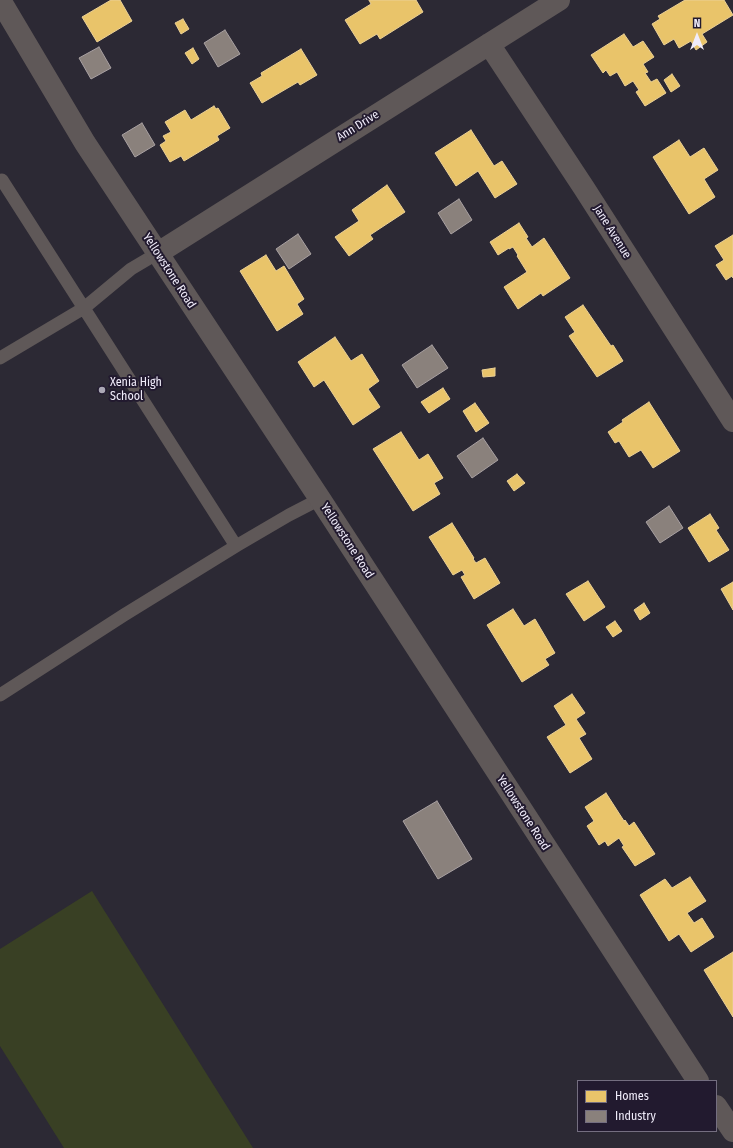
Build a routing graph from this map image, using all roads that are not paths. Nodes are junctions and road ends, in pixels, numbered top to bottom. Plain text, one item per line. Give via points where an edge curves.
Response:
1 (0, 0) edge
2 (559, 0) edge
3 (489, 44) junction
4 (0, 182) edge
5 (158, 253) junction
6 (84, 308) junction
7 (0, 358) edge
8 (733, 421) edge
9 (320, 499) junction
10 (236, 546) junction
11 (0, 695) edge
12 (697, 1080) edge
13 (717, 1107) edge
14 (733, 1131) edge

1 - 5 street, Yellowstone Road via 85,142
2 - 3 street, Ann Drive
3 - 5 street, Ann Drive
3 - 8 street, Jane Avenue
4 - 6 lane via 2,180
5 - 6 lane via 131,269
5 - 9 street, Yellowstone Road
6 - 7 lane
6 - 10 lane
9 - 10 lane
9 - 12 street, Yellowstone Road
10 - 11 lane
13 - 14 street

